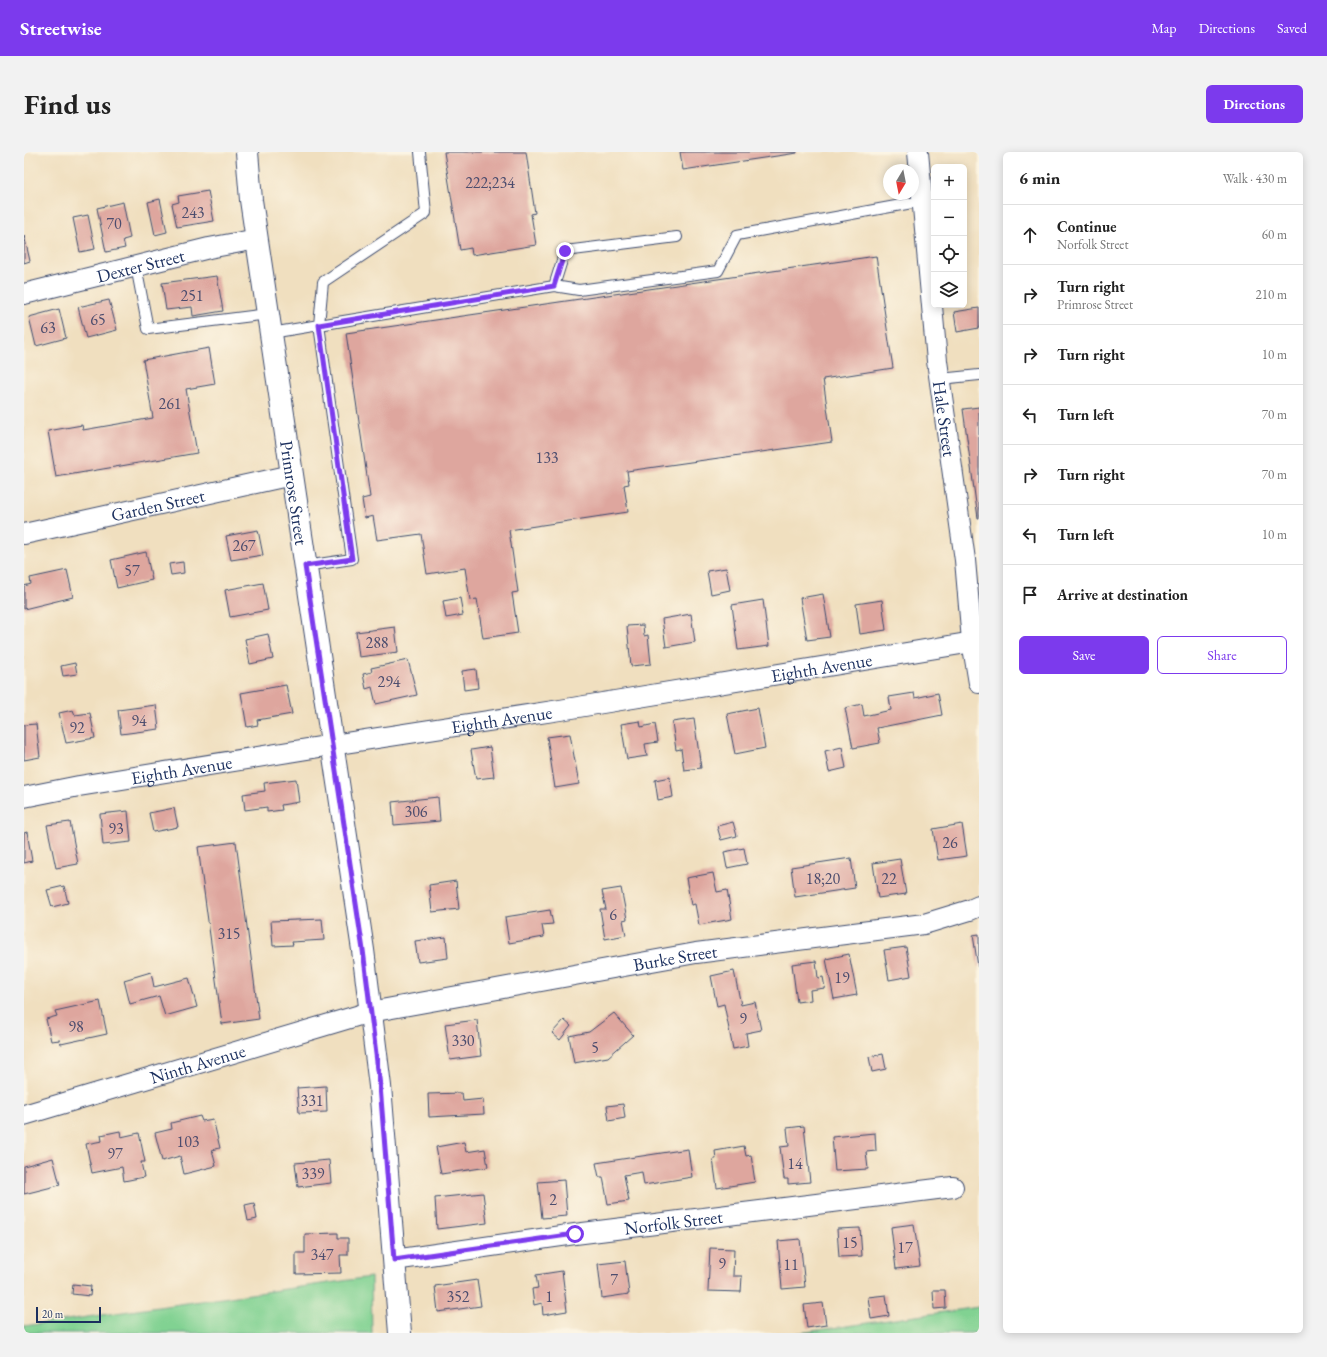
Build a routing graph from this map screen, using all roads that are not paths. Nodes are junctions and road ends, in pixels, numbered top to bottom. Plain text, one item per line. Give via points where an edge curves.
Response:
1 (247, 152) edge
2 (420, 152) edge
3 (918, 152) edge
4 (923, 201) junction
5 (677, 237) dead end
6 (257, 239) junction
7 (136, 266) junction
8 (554, 286) junction
9 (24, 294) edge
10 (269, 323) junction
11 (319, 325) junction
12 (979, 375) edge
13 (940, 379) junction
14 (292, 475) junction
15 (24, 534) edge
16 (305, 566) junction
17 (976, 641) edge
18 (979, 683) edge
19 (332, 745) junction
20 (24, 797) edge
21 (979, 906) edge
22 (370, 1012) junction
23 (24, 1116) edge
24 (953, 1187) dead end
25 (394, 1260) junction
26 (400, 1333) edge

1 - 6 main road, Primrose Street
2 - 11 lane via 426,213 323,282
3 - 4 street, Hale Street
4 - 8 lane via 737,235 718,271 579,290
4 - 13 street, Hale Street
5 - 8 lane via 565,251
6 - 7 street, Dexter Street
6 - 10 main road, Primrose Street
7 - 9 street, Dexter Street
7 - 10 lane via 148,329
8 - 11 lane
10 - 11 lane
10 - 14 main road, Primrose Street
11 - 16 lane via 352,559
12 - 13 lane
13 - 17 street, Hale Street
14 - 15 street, Garden Street
14 - 16 main road, Primrose Street
16 - 19 main road, Primrose Street
17 - 18 street, Hale Street
17 - 19 street, Eighth Avenue
19 - 20 street, Eighth Avenue
19 - 22 main road, Primrose Street
21 - 22 street, Burke Street via 924,924 696,953
22 - 23 street, Ninth Avenue
22 - 25 main road, Primrose Street via 380,1086
24 - 25 street, Norfolk Street via 575,1234
25 - 26 main road, Primrose Street

